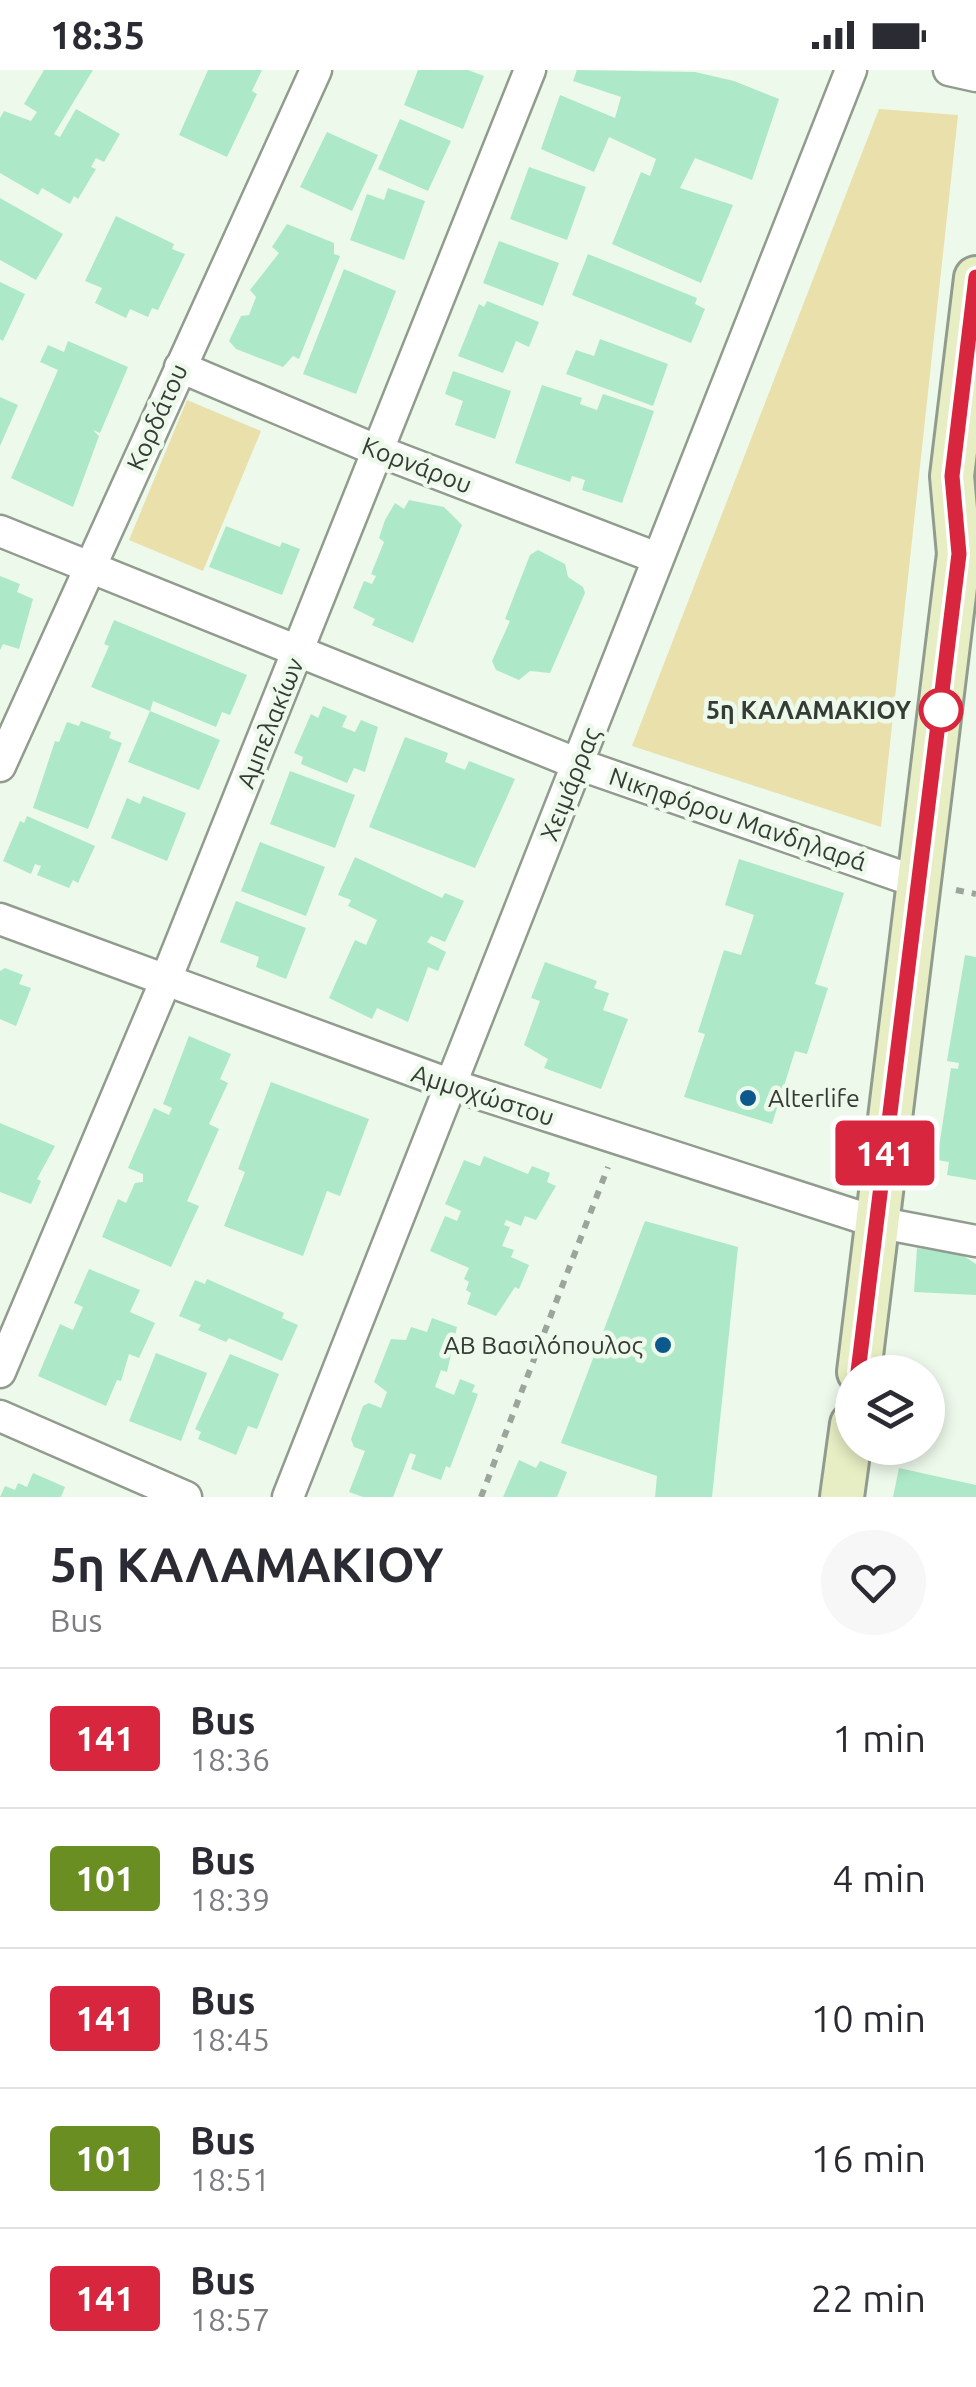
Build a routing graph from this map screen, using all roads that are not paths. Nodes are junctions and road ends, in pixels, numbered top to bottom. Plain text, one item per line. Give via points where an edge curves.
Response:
1 (316, 70) edge
2 (530, 70) edge
3 (851, 70) edge
4 (949, 70) edge
5 (976, 76) edge
6 (976, 278) edge
7 (180, 367) junction
8 (376, 450) junction
9 (976, 514) edge
10 (0, 532) edge
11 (959, 554) junction
12 (656, 558) junction
13 (91, 567) junction
14 (298, 652) junction
15 (578, 764) junction
16 (0, 766) edge
17 (920, 882) junction
18 (0, 919) edge
19 (164, 982) junction
20 (449, 1084) junction
21 (876, 1222) junction
22 (976, 1241) edge
23 (860, 1355) edge
24 (0, 1372) edge
25 (0, 1416) edge
26 (846, 1465) edge
27 (186, 1497) edge
28 (288, 1497) edge
29 (842, 1497) edge

1 - 7 street, Κορδάτου
2 - 8 street, Αμπελακίων
3 - 12 street, Χειμάρρας
4 - 5 street
6 - 11 main road via 952,476
7 - 8 street, Κορνάρου
7 - 13 street, Κορδάτου
8 - 12 street, Κορνάρου
8 - 14 street, Αμπελακίων
9 - 11 main road
10 - 13 street, Νικηφόρου Μανδηλαρά
11 - 17 main road
12 - 15 street, Χειμάρρας
13 - 14 street, Νικηφόρου Μανδηλαρά
13 - 16 street, Κορδάτου
14 - 15 street, Νικηφόρου Μανδηλαρά
14 - 19 street, Αμπελακίων
15 - 17 street, Νικηφόρου Μανδηλαρά
15 - 20 street, Χειμάρρας
17 - 21 main road
18 - 19 street, Αμμοχώστου
19 - 20 street, Αμμοχώστου
19 - 24 street, Αμπελακίων
20 - 21 street, Αμμοχώστου
20 - 28 street, Χειμάρρας
21 - 22 street, Αμμοχώστου
21 - 23 main road
25 - 27 street
26 - 29 main road

